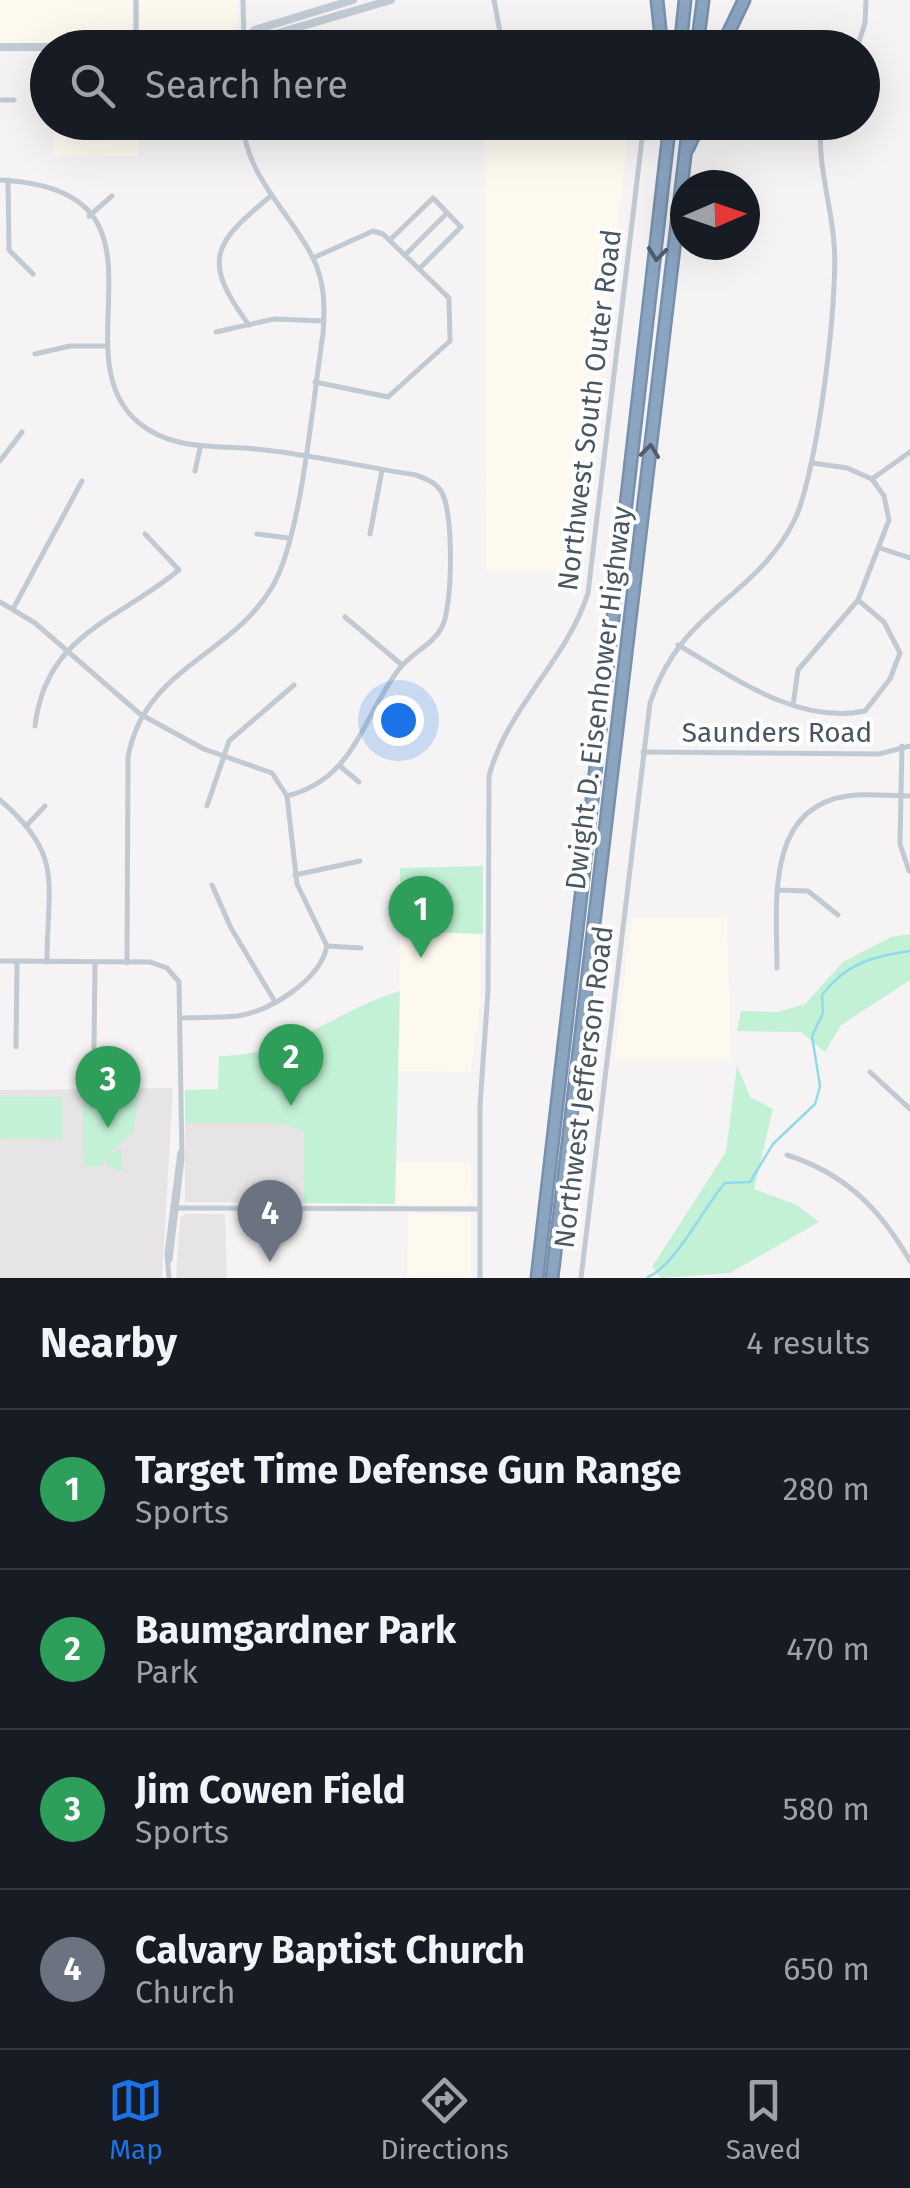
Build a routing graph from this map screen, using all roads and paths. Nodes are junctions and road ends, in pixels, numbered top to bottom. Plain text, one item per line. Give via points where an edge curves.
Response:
1 (136, 0) edge
2 (243, 0) edge
3 (354, 0) edge
4 (391, 0) edge
5 (494, 0) edge
6 (658, 0) edge
7 (685, 0) edge
8 (703, 0) edge
9 (744, 0) edge
10 (866, 0) edge
11 (136, 30) edge
12 (244, 30) edge
13 (255, 30) edge
14 (289, 30) edge
15 (499, 30) edge
16 (660, 30) edge
17 (682, 30) edge
18 (699, 30) edge
19 (730, 30) edge
20 (863, 30) edge
21 (0, 47) edge
22 (30, 47) edge
23 (0, 100) edge
24 (14, 100) dead end
25 (247, 140) edge
26 (642, 140) edge
27 (667, 140) edge
28 (686, 140) edge
29 (691, 140) edge
30 (823, 140) edge
31 (685, 153) junction
32 (4, 180) edge
33 (272, 194) junction
34 (112, 196) dead end
35 (447, 213) junction
36 (89, 216) junction
37 (390, 240) junction
38 (405, 255) junction
39 (313, 258) junction
40 (419, 269) junction
41 (33, 274) dead end
42 (324, 321) junction
43 (250, 325) junction
44 (216, 332) dead end
45 (106, 346) junction
46 (35, 354) dead end
47 (315, 382) junction
48 (22, 432) dead end
49 (200, 448) junction
50 (910, 452) edge
51 (303, 457) junction
52 (0, 461) edge
53 (812, 463) junction
54 (195, 470) dead end
55 (382, 470) junction
56 (872, 479) junction
57 (82, 481) dead end
58 (145, 534) dead end
59 (257, 534) dead end
60 (370, 534) dead end
61 (290, 538) junction
62 (880, 548) junction
63 (910, 558) edge
64 (858, 600) junction
65 (0, 602) edge
66 (13, 609) junction
67 (346, 617) dead end
68 (678, 645) junction
69 (68, 650) junction
70 (402, 665) junction
71 (294, 685) dead end
72 (793, 705) junction
73 (140, 714) junction
74 (35, 726) dead end
75 (902, 746) junction
76 (910, 746) edge
77 (643, 752) junction
78 (223, 755) junction
79 (341, 767) junction
80 (359, 782) dead end
81 (288, 796) junction
82 (901, 796) junction
83 (910, 796) edge
84 (0, 800) edge
85 (45, 806) dead end
86 (207, 806) dead end
87 (28, 824) junction
88 (360, 861) dead end
89 (909, 870) edge
90 (295, 875) junction
91 (212, 884) dead end
92 (778, 890) junction
93 (838, 915) dead end
94 (327, 946) junction
95 (361, 948) dead end
96 (0, 961) edge
97 (18, 962) junction
98 (47, 962) junction
99 (95, 962) junction
100 (127, 962) junction
101 (777, 968) dead end
102 (274, 1000) junction
103 (182, 1018) junction
104 (16, 1048) dead end
105 (94, 1048) dead end
106 (870, 1072) dead end
107 (910, 1108) edge
108 (180, 1152) junction
109 (787, 1155) dead end
110 (178, 1208) junction
111 (479, 1210) junction
112 (170, 1260) junction
113 (910, 1261) edge
114 (170, 1278) edge
115 (480, 1278) edge
116 (537, 1278) edge
117 (552, 1278) edge
118 (580, 1278) edge

1 - 11 street
2 - 12 street
3 - 13 main road
4 - 14 main road
5 - 15 street
6 - 16 highway
7 - 17 highway
8 - 18 highway
9 - 19 highway
10 - 20 street
21 - 22 main road
23 - 24 street
25 - 33 street via 253,166
26 - 111 street, Northwest South Outer Road via 592,576 583,609 500,746 489,776
27 -> 116 highway, Dwight D. Eisenhower Highway
28 - 31 highway, Dwight D. Eisenhower Highway
29 - 31 highway
30 - 53 street, Northwest Jefferson Road via 835,261
117 -> 31 highway, Dwight D. Eisenhower Highway
32 - 36 street via 50,186
32 - 41 street via 9,250
33 - 39 street
33 - 43 street via 235,225 221,252 222,287
34 - 36 street
35 - 37 street via 432,198
35 - 38 street
35 - 40 street via 460,227
36 - 45 street via 102,234 112,274
37 - 38 street
37 - 39 street via 373,231
38 - 40 street
39 - 42 street
40 - 47 street via 449,298 448,344 388,397
42 - 43 street
42 - 47 street
43 - 44 street
45 - 46 street
45 - 49 street via 111,385 126,410 149,430
47 - 51 street
48 - 52 street
49 - 51 street
49 - 54 street
50 - 56 street
51 - 55 street
51 - 61 street
53 - 56 street
53 - 68 street, Northwest Jefferson Road via 803,500 779,547
55 - 60 street
55 - 70 street via 433,482 449,512 447,616 438,634
56 - 62 street via 889,512
57 - 66 street
58 - 69 street via 179,570 89,628
59 - 61 street
61 - 73 street via 282,570 258,606
62 - 63 street
62 - 64 street
64 - 72 street via 804,658
64 - 72 street via 896,640 900,653 890,679 865,712
65 - 66 street
66 - 69 street
67 - 70 street
68 - 72 street
68 - 77 street, Northwest Jefferson Road via 650,703
69 - 73 street
69 - 74 street via 46,680
70 - 79 street
71 - 78 street via 235,734
73 - 78 street
73 - 100 street via 128,757
75 - 76 street, Saunders Road
75 - 77 street, Saunders Road via 880,754
75 - 82 street
77 - 118 street, Northwest Jefferson Road
78 - 81 street via 272,773
78 - 86 street
79 - 80 street
79 - 81 street via 315,788
81 - 90 street
82 - 83 street
82 - 89 street via 901,852
82 - 92 street via 844,796 814,810 787,840
84 - 87 street
85 - 87 street
87 - 98 street via 47,861
88 - 90 street
90 - 94 street
91 - 102 street
92 - 93 street via 808,891
92 - 101 street
94 - 95 street
94 - 102 street via 318,970
96 - 97 street
97 - 98 street
97 - 104 street
98 - 99 street
99 - 100 street
99 - 105 street
100 - 103 street via 159,964 175,976
102 - 103 street via 241,1016
103 - 108 street
106 - 107 street
108 - 110 street
108 - 112 street
109 - 113 street via 864,1197
110 - 111 street
110 - 112 street
111 - 115 street, Northwest South Outer Road
112 - 114 street

